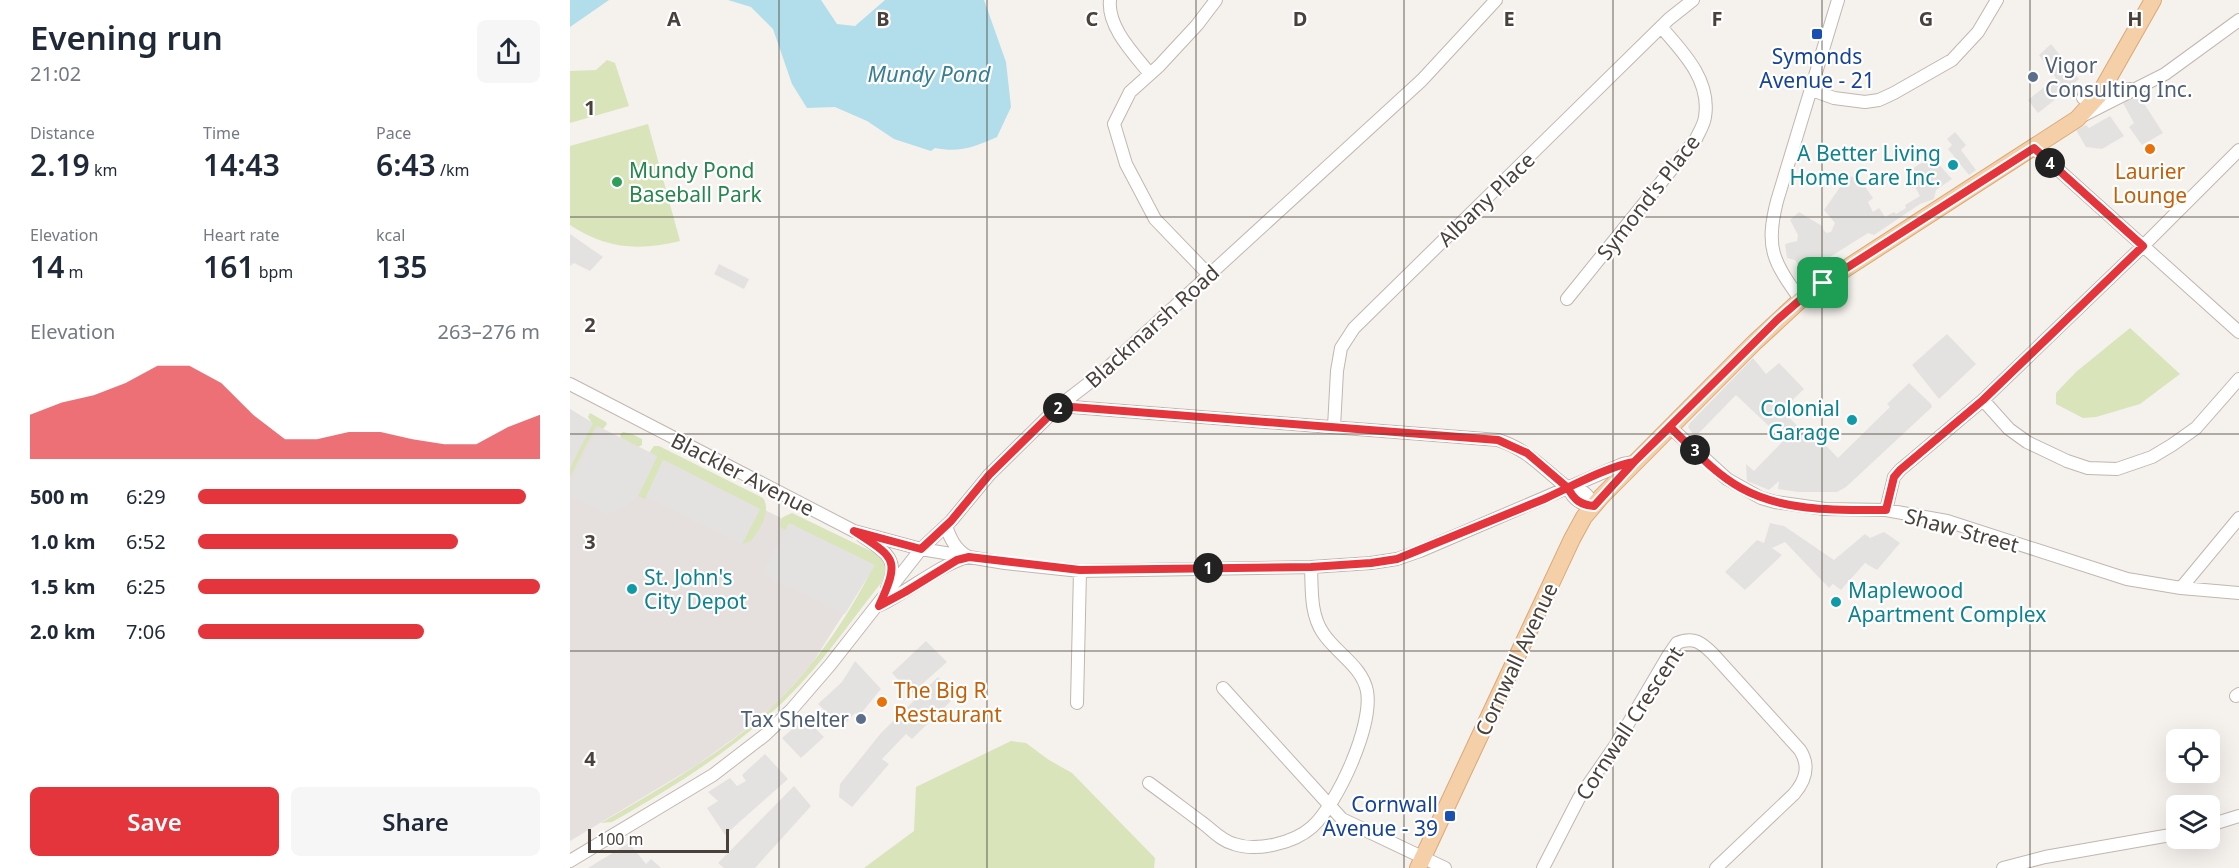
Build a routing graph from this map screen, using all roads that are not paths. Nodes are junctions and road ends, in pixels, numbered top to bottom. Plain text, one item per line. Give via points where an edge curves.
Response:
1 (1110, 0) edge
2 (1216, 0) edge
3 (1496, 0) edge
4 (1694, 0) edge
5 (1838, 0) edge
6 (1997, 0) edge
7 (2153, 0) edge
8 (2239, 20) edge
9 (1661, 27) junction
10 (2136, 30) junction
11 (2111, 73) junction
12 (1150, 74) junction
13 (2140, 87) junction
14 (1812, 90) junction
15 (2125, 90) junction
16 (2091, 96) junction
17 (2077, 119) junction
18 (2039, 145) junction
19 (2239, 150) edge
20 (2143, 246) junction
21 (1209, 275) junction
22 (1567, 299) dead end
23 (1800, 299) junction
24 (2239, 332) edge
25 (2239, 379) edge
26 (570, 384) edge
27 (1983, 400) junction
28 (1059, 406) junction
29 (1334, 427) junction
30 (1670, 427) junction
31 (1634, 462) junction
32 (1568, 488) junction
33 (1594, 506) junction
34 (1886, 510) junction
35 (2239, 518) edge
36 (946, 526) junction
37 (854, 531) junction
38 (921, 549) junction
39 (969, 557) junction
40 (1311, 567) junction
41 (1080, 570) junction
42 (2181, 588) junction
43 (2239, 593) edge
44 (879, 606) junction
45 (1222, 688) dead end
46 (1077, 703) dead end
47 (1149, 783) dead end
48 (1328, 806) junction
49 (2239, 816) edge
50 (2220, 822) edge
51 (2166, 836) edge
52 (570, 861) edge
53 (1421, 863) edge
54 (1445, 868) edge
55 (1543, 868) edge
56 (1716, 868) edge
57 (2003, 868) edge

1 - 12 street via 1109,11 1121,35
2 - 12 street
3 - 21 street, Blackmarsh Road via 1422,80
4 - 9 street, Albany Place
5 - 14 street
6 - 14 street via 1978,32 1952,60 1894,93 1865,102
7 - 10 main road
8 - 13 street via 2166,74
9 - 22 street, Symond's Place via 1691,61 1706,101 1705,120 1696,139
9 - 29 street, Albany Place via 1354,328 1341,348 1336,371
10 - 11 main road
10 - 16 main road
11 - 15 street via 2115,84
11 - 16 main road
12 - 21 street via 1130,92 1114,124 1126,164 1155,219
13 - 15 street
13 - 17 street
14 - 23 street via 1771,231 1775,259
15 - 16 street
16 - 17 main road
16 - 18 main road
17 - 18 main road
18 - 20 street
18 - 23 main road, Cornwall Avenue
19 - 20 street
20 - 24 street
20 - 27 street
21 - 28 street, Blackmarsh Road via 1102,373
23 - 30 main road, Cornwall Avenue
25 - 27 street via 2196,428 2152,457 2117,469 2088,468 2027,442 2009,429
26 - 37 street, Blackler Avenue
27 - 34 street via 1900,470 1894,477
28 - 29 street
28 - 36 street, Blackmarsh Road via 989,475
29 - 32 street via 1498,440 1527,453
30 - 31 main road, Cornwall Avenue
30 - 34 street, Shaw Street via 1727,479 1761,498 1825,509
31 - 32 street, Blackler Avenue
31 - 33 main road, Cornwall Avenue
32 - 33 street via 1582,505
32 - 40 street, Blackler Avenue via 1397,559
33 - 53 main road, Cornwall Avenue via 1572,539
34 - 42 street, Shaw Street via 1947,521 2127,579
35 - 42 street
36 - 38 street, Blackmarsh Road
36 - 39 street via 955,546
37 - 38 street, Blackler Avenue
37 - 44 street via 884,551 891,561 891,580
38 - 39 street, Blackler Avenue
38 - 44 street, Blackmarsh Road
39 - 41 street, Blackler Avenue
39 - 44 street via 957,560
40 - 41 street, Blackler Avenue
40 - 48 street via 1315,616 1324,635 1362,677 1368,700 1363,735
41 - 46 street
42 - 43 street, Shaw Street
44 - 52 street, Blackmarsh Road via 792,709 752,746 713,775
45 - 48 street
47 - 48 street via 1225,840 1244,846 1275,844 1298,836 1310,829
48 - 53 street via 1342,819
49 - 50 street
51 - 57 street
53 - 54 street
55 - 56 street, Cornwall Crescent via 1579,798 1668,656 1677,643 1692,640 1700,641 1713,654 1800,750 1807,769 1794,794

